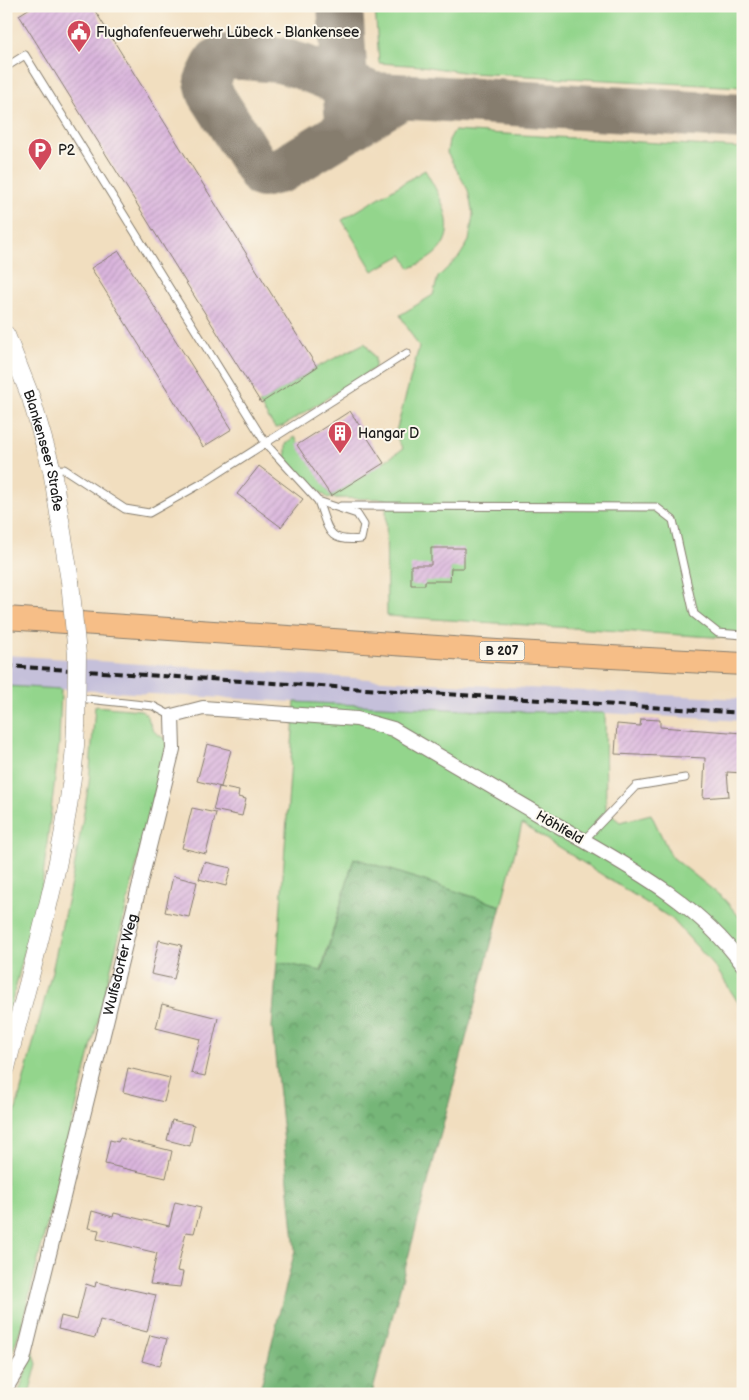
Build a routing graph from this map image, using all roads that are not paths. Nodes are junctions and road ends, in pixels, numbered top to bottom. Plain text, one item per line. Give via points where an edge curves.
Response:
1 (6, 67) edge
2 (6, 335) edge
3 (407, 353) dead end
4 (266, 444) junction
5 (52, 470) junction
6 (318, 501) junction
7 (333, 506) junction
8 (6, 618) edge
9 (743, 635) edge
10 (743, 664) edge
11 (69, 697) dead end
12 (172, 716) junction
13 (684, 778) dead end
14 (584, 840) junction
15 (743, 965) edge
16 (6, 1068) edge
17 (6, 1388) edge

1 - 4 lane via 25,55
2 - 5 street, Blankenseer Straße
3 - 4 lane
4 - 5 lane via 149,514 125,509 64,469
4 - 6 lane
5 - 16 street, Blankenseer Straße, bridge via 70,581 76,655 76,727 71,787 53,878
6 - 7 lane
6 - 7 lane via 331,534 343,541 361,539 364,526 357,514
7 - 9 lane via 656,507 674,520 694,614 718,633
8 - 10 main road, B 207
11 - 12 lane via 153,706
12 - 14 street, Höhlfeld via 203,708 357,719 393,730
12 - 17 street, Wulfsdorfer Weg via 173,749 25,1350
13 - 14 lane via 636,786
14 - 15 street, Höhlfeld via 685,903 730,947

